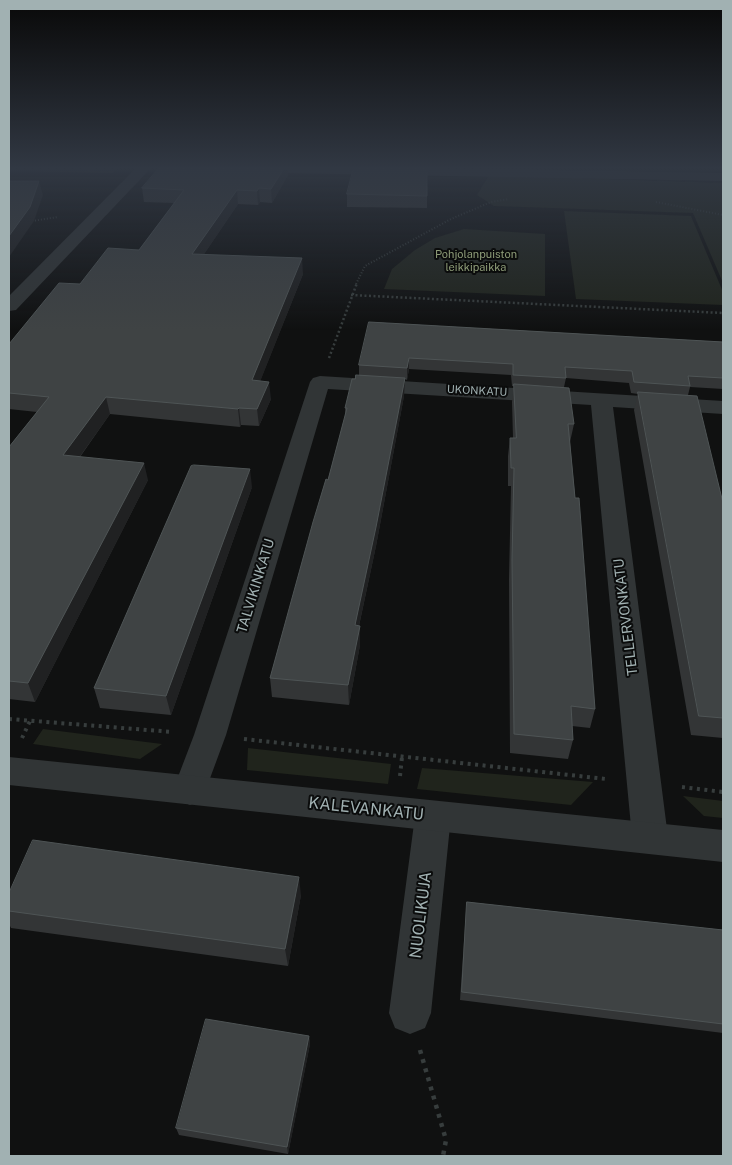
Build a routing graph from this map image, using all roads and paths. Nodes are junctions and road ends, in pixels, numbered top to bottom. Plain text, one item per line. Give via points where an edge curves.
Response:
1 (30, 221) edge
2 (92, 221) edge
3 (448, 221) edge
4 (26, 222) edge
5 (351, 295) junction
6 (9, 306) edge
7 (723, 313) edge
8 (320, 382) junction
9 (601, 398) junction
10 (723, 407) edge
11 (9, 719) edge
12 (210, 735) junction
13 (9, 771) edge
14 (645, 783) junction
15 (190, 790) junction
16 (723, 792) edge
17 (432, 816) junction
18 (650, 837) junction
19 (723, 846) edge
20 (410, 1013) joint
21 (443, 1156) edge

1 - 4 path
2 - 6 street
3 - 5 path via 365,266
5 - 7 path
5 - 8 path
8 - 9 street, UKONKATU
8 - 12 street, TALVIKINKATU
9 - 10 street, UKONKATU
9 - 14 street, TELLERVONKATU
11 - 12 path
12 - 14 path
12 - 15 street, TALVIKINKATU
13 - 15 street, KALEVANKATU
14 - 16 path
14 - 18 street, TELLERVONKATU
15 - 17 street, KALEVANKATU
17 - 18 street, KALEVANKATU
17 - 20 street, NUOLIKUJA
18 - 19 street, KALEVANKATU
20 - 21 path via 446,1140

